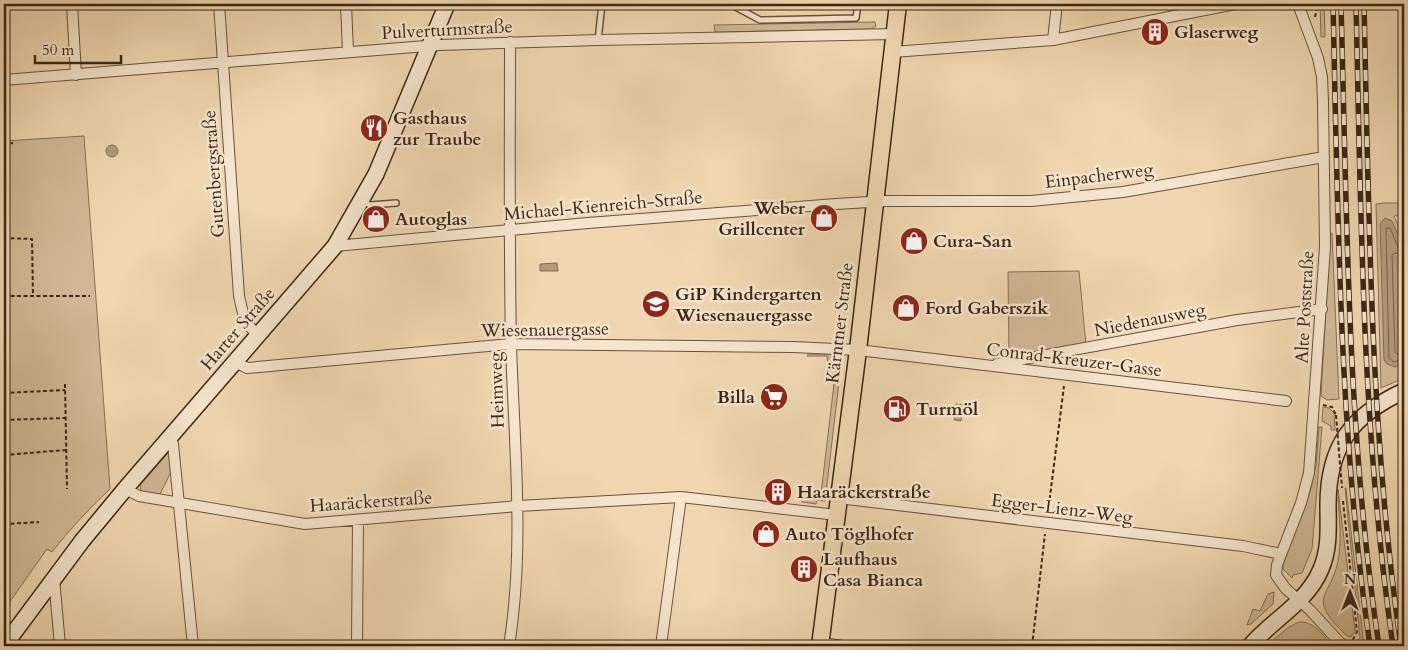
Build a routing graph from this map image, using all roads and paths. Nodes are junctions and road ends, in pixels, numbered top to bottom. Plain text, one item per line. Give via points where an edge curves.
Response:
1 (72, 4) edge
2 (219, 4) edge
3 (346, 4) edge
4 (447, 4) edge
5 (602, 4) edge
6 (730, 4) edge
7 (858, 4) edge
8 (898, 4) edge
9 (1058, 4) edge
10 (1235, 4) edge
11 (1298, 4) edge
12 (894, 34) junction
13 (598, 40) junction
14 (1053, 40) junction
15 (510, 42) junction
16 (430, 46) junction
17 (348, 52) junction
18 (892, 52) junction
19 (223, 61) junction
20 (76, 75) junction
21 (4, 80) edge
22 (14, 143) dead end
23 (4, 144) edge
24 (1324, 157) junction
25 (361, 200) junction
26 (875, 202) junction
27 (396, 203) dead end
28 (511, 230) junction
29 (4, 238) edge
30 (335, 246) junction
31 (4, 296) edge
32 (90, 296) dead end
33 (34, 297) junction
34 (1322, 309) junction
35 (258, 335) junction
36 (511, 344) junction
37 (858, 350) junction
38 (235, 362) junction
39 (984, 366) junction
40 (1065, 375) junction
41 (64, 384) dead end
42 (65, 390) junction
43 (1404, 391) edge
44 (4, 393) edge
45 (1286, 401) dead end
46 (1320, 405) dead end
47 (66, 418) junction
48 (4, 420) edge
49 (170, 436) junction
50 (66, 450) junction
51 (4, 455) edge
52 (67, 489) dead end
53 (124, 489) junction
54 (681, 498) junction
55 (838, 498) junction
56 (178, 502) junction
57 (518, 506) junction
58 (837, 515) junction
59 (358, 520) junction
60 (39, 522) dead end
61 (1047, 523) junction
62 (4, 524) edge
63 (1281, 554) junction
64 (54, 578) junction
65 (1299, 601) junction
66 (4, 602) edge
67 (9, 606) dead end
68 (820, 645) edge
69 (4, 646) edge
70 (60, 646) edge
71 (193, 646) edge
72 (357, 646) edge
73 (509, 646) edge
74 (662, 646) edge
75 (844, 646) edge
76 (1032, 646) edge
77 (1250, 646) edge
78 (1302, 646) edge
79 (1342, 646) edge

1 - 20 street
2 - 19 street, Gutenbergstraße
3 - 17 street
4 - 16 main road, Harter Straße
5 - 13 lane
6 - 7 lane via 760,20 856,18
8 - 12 main road, Kärntner Straße
9 - 14 street
10 - 14 street
11 - 24 street, Alte Poststraße via 1322,77
12 - 13 street, Pulverturmstraße
12 - 18 main road, Kärntner Straße
13 - 15 street, Pulverturmstraße
14 - 18 street
15 - 16 street, Pulverturmstraße
15 - 28 street, Heimweg
16 - 17 street, Pulverturmstraße
16 - 25 main road, Harter Straße via 376,174
17 - 19 street, Pulverturmstraße
18 - 26 main road, Kärntner Straße
19 - 20 street, Pulverturmstraße
19 - 35 street, Gutenbergstraße via 239,296 245,322
20 - 21 street, Pulverturmstraße
22 - 23 path
24 - 26 street, Einpacherweg via 1124,192 1032,201
24 - 34 street, Alte Poststraße
25 - 27 lane via 370,205
25 - 30 main road, Harter Straße
26 - 28 street, Michael-Kienreich-Straße
26 - 37 main road, Kärntner Straße
28 - 30 street, Michael-Kienreich-Straße
28 - 36 street, Heimweg
29 - 33 path via 32,240
30 - 35 main road, Harter Straße
31 - 33 path
32 - 33 path
34 - 39 street, Niedenausweg via 1237,320
34 - 63 street, Alte Poststraße via 1309,473
35 - 38 main road, Harter Straße
36 - 37 street, Wiesenauergasse
36 - 38 street, Wiesenauergasse via 247,368
36 - 57 street, Heimweg
37 - 39 street, Conrad-Kreuzer-Gasse
37 - 55 main road, Kärntner Straße
38 - 49 main road, Harter Straße
39 - 40 street, Conrad-Kreuzer-Gasse
40 - 45 street, Conrad-Kreuzer-Gasse
40 - 61 path
41 - 42 path
42 - 44 path
42 - 47 path
43 - 65 main road via 1365,414 1340,445 1329,479 1326,552 1316,579
46 - 79 path, bridge via 1332,407 1336,415 1357,632 1356,638
47 - 48 path
47 - 50 path
49 - 53 main road, Harter Straße
49 - 56 street
50 - 51 path
50 - 52 path
53 - 56 street, Haaräckerstraße via 139,496
53 - 64 main road, Harter Straße
54 - 57 street, Haaräckerstraße
54 - 58 street, Haaräckerstraße
54 - 74 street
55 - 58 main road, Kärntner Straße
55 - 61 street, Egger-Lienz-Weg
56 - 59 street, Haaräckerstraße via 305,524
56 - 71 street
57 - 59 street, Haaräckerstraße
57 - 73 street, Heimweg via 514,618
58 - 68 main road, Kärntner Straße
59 - 72 street
60 - 62 path
61 - 63 street, Egger-Lienz-Weg via 1257,548
61 - 76 path
63 - 65 street, Alte Poststraße via 1276,575
64 - 69 main road, Harter Straße
64 - 70 street
65 - 77 main road
65 - 79 street
66 - 67 path
68 - 75 street
77 - 78 path

